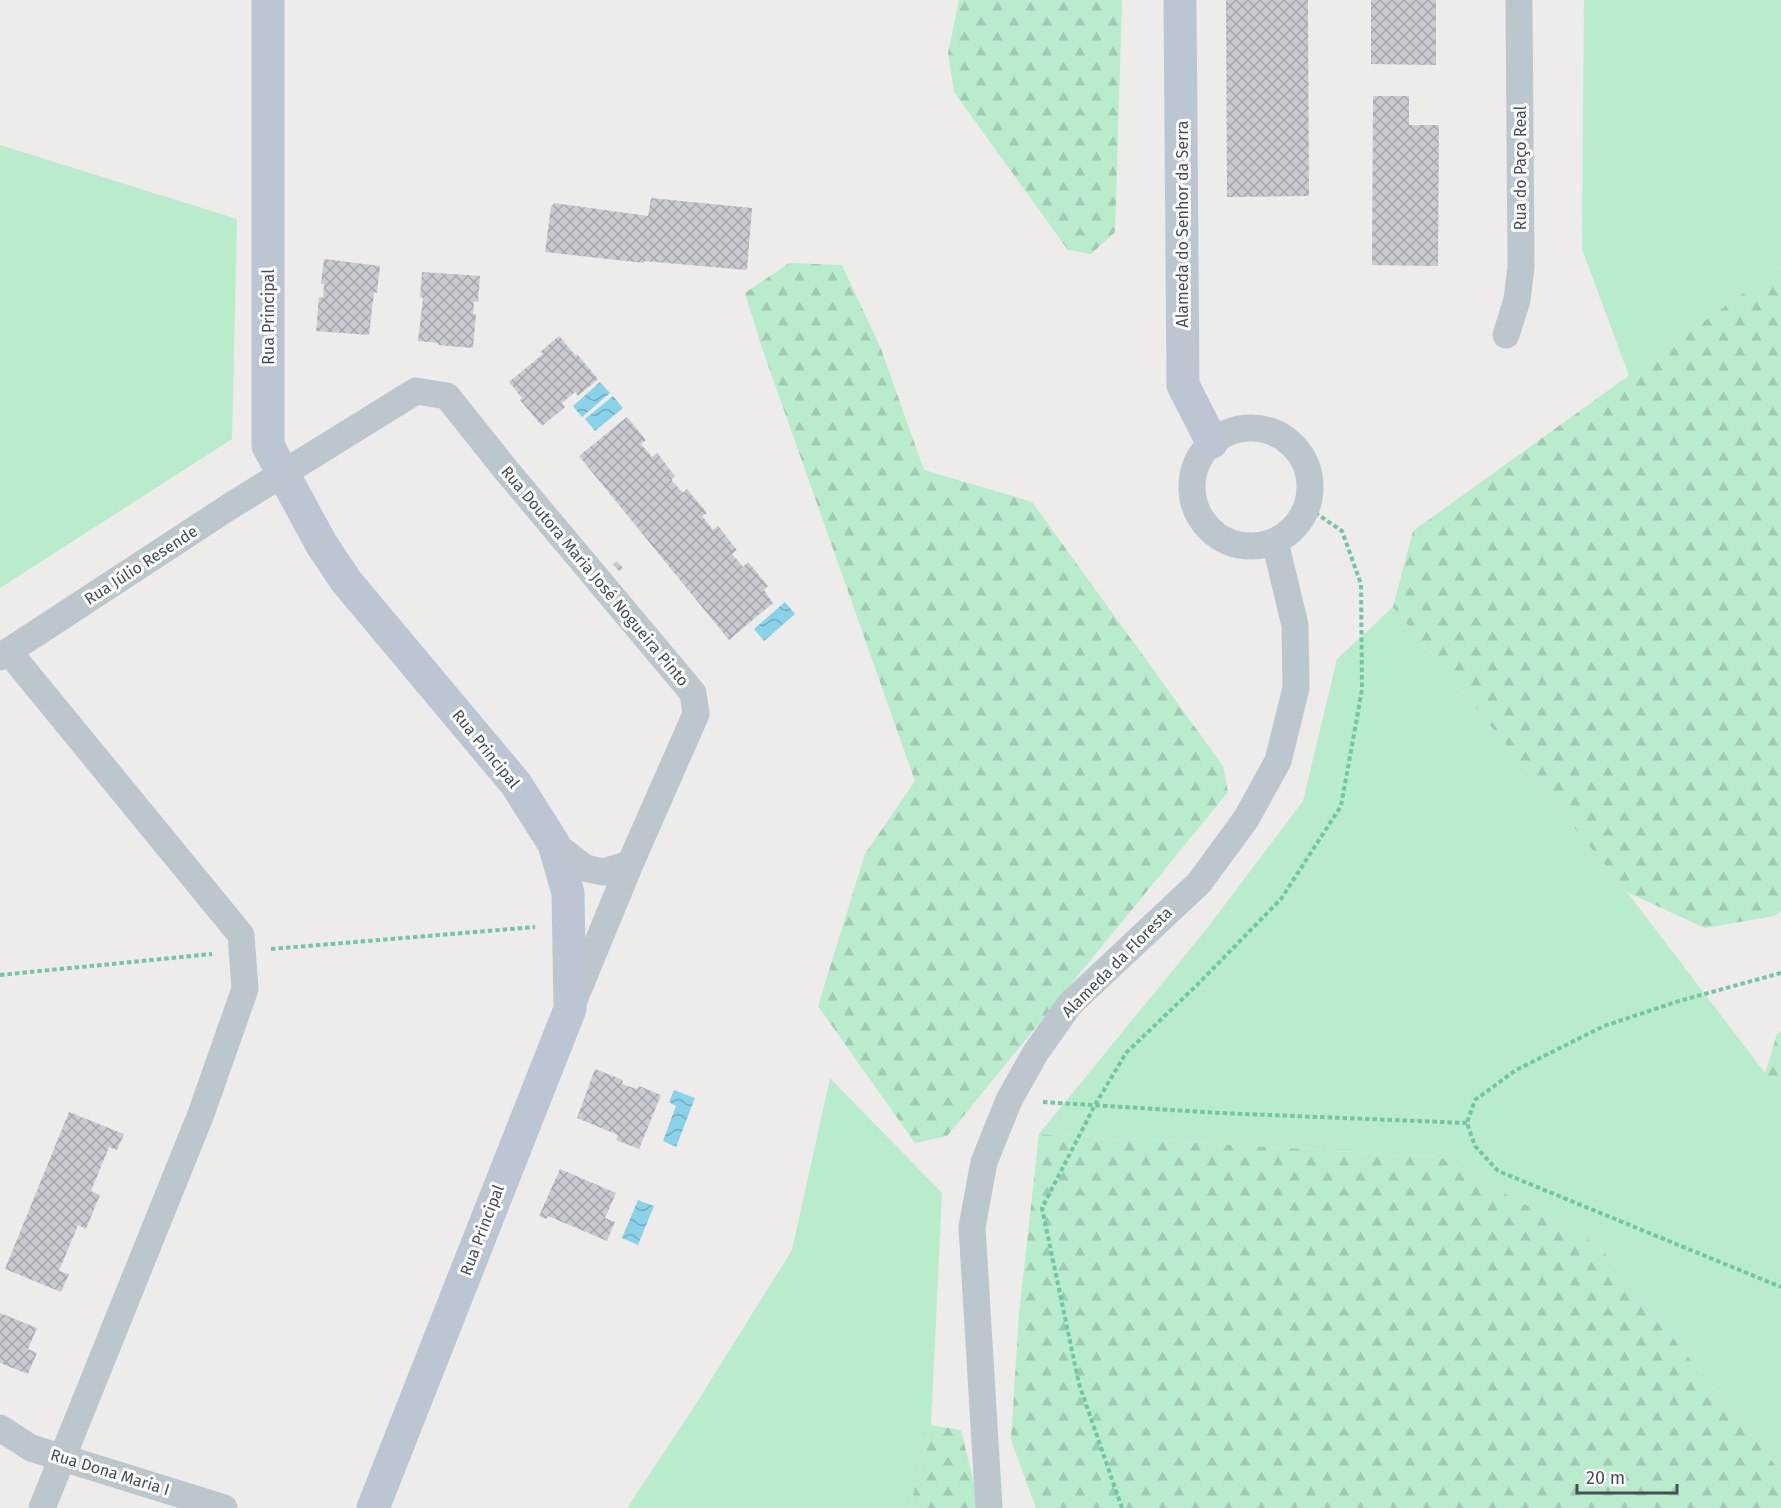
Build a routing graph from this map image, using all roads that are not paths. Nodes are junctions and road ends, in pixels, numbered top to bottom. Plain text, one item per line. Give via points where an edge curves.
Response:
1 (268, 0) edge
2 (1180, 0) edge
3 (1520, 0) edge
4 (1506, 335) dead end
5 (1212, 442) junction
6 (283, 474) junction
7 (1275, 542) junction
8 (5, 654) edge
9 (554, 844) junction
10 (630, 864) junction
11 (570, 1009) junction
12 (0, 1428) edge
13 (64, 1457) junction
14 (42, 1508) edge
15 (224, 1508) edge
16 (374, 1508) edge
17 (988, 1508) edge

1 - 6 street, Rua Principal via 268,446
2 - 5 street, Alameda do Senhor da Serra via 1183,385
3 - 4 street, Rua do Paço Real via 1521,267 1517,300
5 - 7 street via 1197,460 1191,484 1195,508 1207,528 1235,544 1251,547
5 - 7 street via 1230,431 1252,428 1273,432 1292,443 1304,461 1311,484 1307,507 1294,528
6 - 8 street, Rua Júlio Resende
6 - 9 street, Rua Principal via 346,581 516,784
6 - 10 street, Rua Doutora Maria José Nogueira Pinto via 416,391 447,396 693,693 696,714
7 - 17 street, Alameda da Floresta via 1295,625 1296,688 1278,761 1246,819 1199,883 1070,1004 1009,1100 984,1162 972,1227
8 - 13 street via 241,935 245,988 204,1104
9 - 10 street via 585,868 603,872
9 - 11 street, Rua Principal via 568,893
10 - 11 street, Rua Doutora Maria José Nogueira Pinto
11 - 16 street, Rua Principal
12 - 13 street, Rua Dona Maria I via 31,1448
13 - 14 street
13 - 15 street, Rua Dona Maria I

